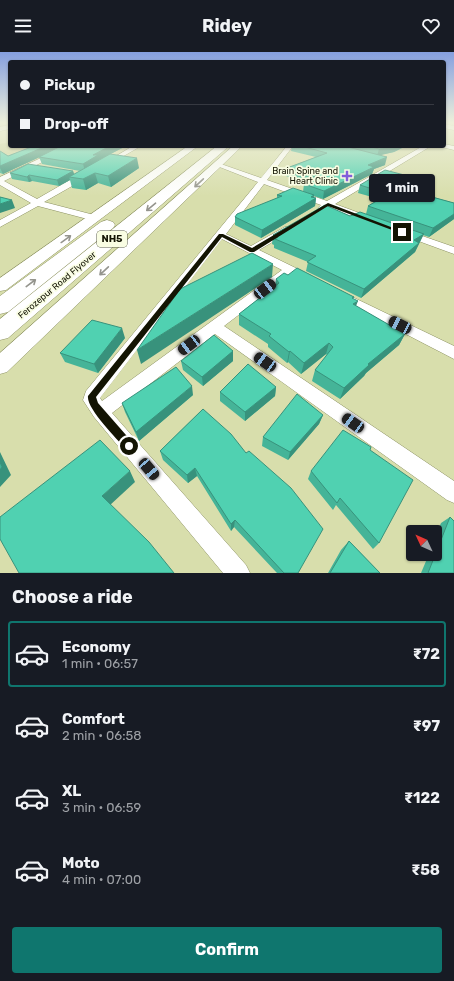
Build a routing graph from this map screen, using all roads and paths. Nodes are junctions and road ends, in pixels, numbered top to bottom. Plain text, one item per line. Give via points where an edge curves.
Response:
1 (68, 148) edge
2 (133, 148) edge
3 (191, 148) edge
4 (207, 148) edge
5 (222, 148) edge
6 (236, 148) edge
7 (288, 148) edge
8 (424, 148) edge
9 (219, 165) junction
10 (29, 166) junction
11 (43, 168) edge
12 (98, 168) edge
13 (71, 173) edge
14 (0, 181) edge
15 (263, 181) junction
16 (37, 203) junction
17 (328, 205) junction
18 (315, 212) edge
19 (95, 218) junction
20 (0, 224) edge
21 (296, 224) edge
22 (380, 224) edge
23 (394, 229) edge
24 (221, 235) junction
25 (454, 240) edge
26 (252, 250) junction
27 (450, 250) edge
28 (291, 270) junction
29 (319, 284) edge
30 (0, 286) edge
31 (333, 292) edge
32 (0, 307) edge
33 (214, 326) junction
34 (0, 332) edge
35 (454, 353) edge
36 (0, 366) edge
37 (100, 412) junction
38 (454, 494) edge
39 (238, 573) edge

1 - 10 street
2 - 12 street
3 - 19 main road
32 -> 4 highway, Ferozepur Road Flyover / NH5
5 -> 34 highway, Ferozepur Road Flyover / NH5
6 - 9 main road
7 - 15 street
8 - 17 street via 394,163
9 - 15 street
9 -> 36 main road
10 - 11 street
10 - 14 street
13 - 16 street via 88,173
14 - 16 street
15 - 17 street
15 - 24 street
16 - 19 street
16 - 20 street
17 - 18 street
17 - 22 street
30 -> 19 main road
21 - 26 street
23 - 27 street
24 - 26 street
24 - 37 street via 92,396 91,400
25 - 27 street
26 - 28 street
28 - 29 street
28 - 33 street
31 - 35 street
33 - 37 street
33 - 38 street
37 - 39 street

